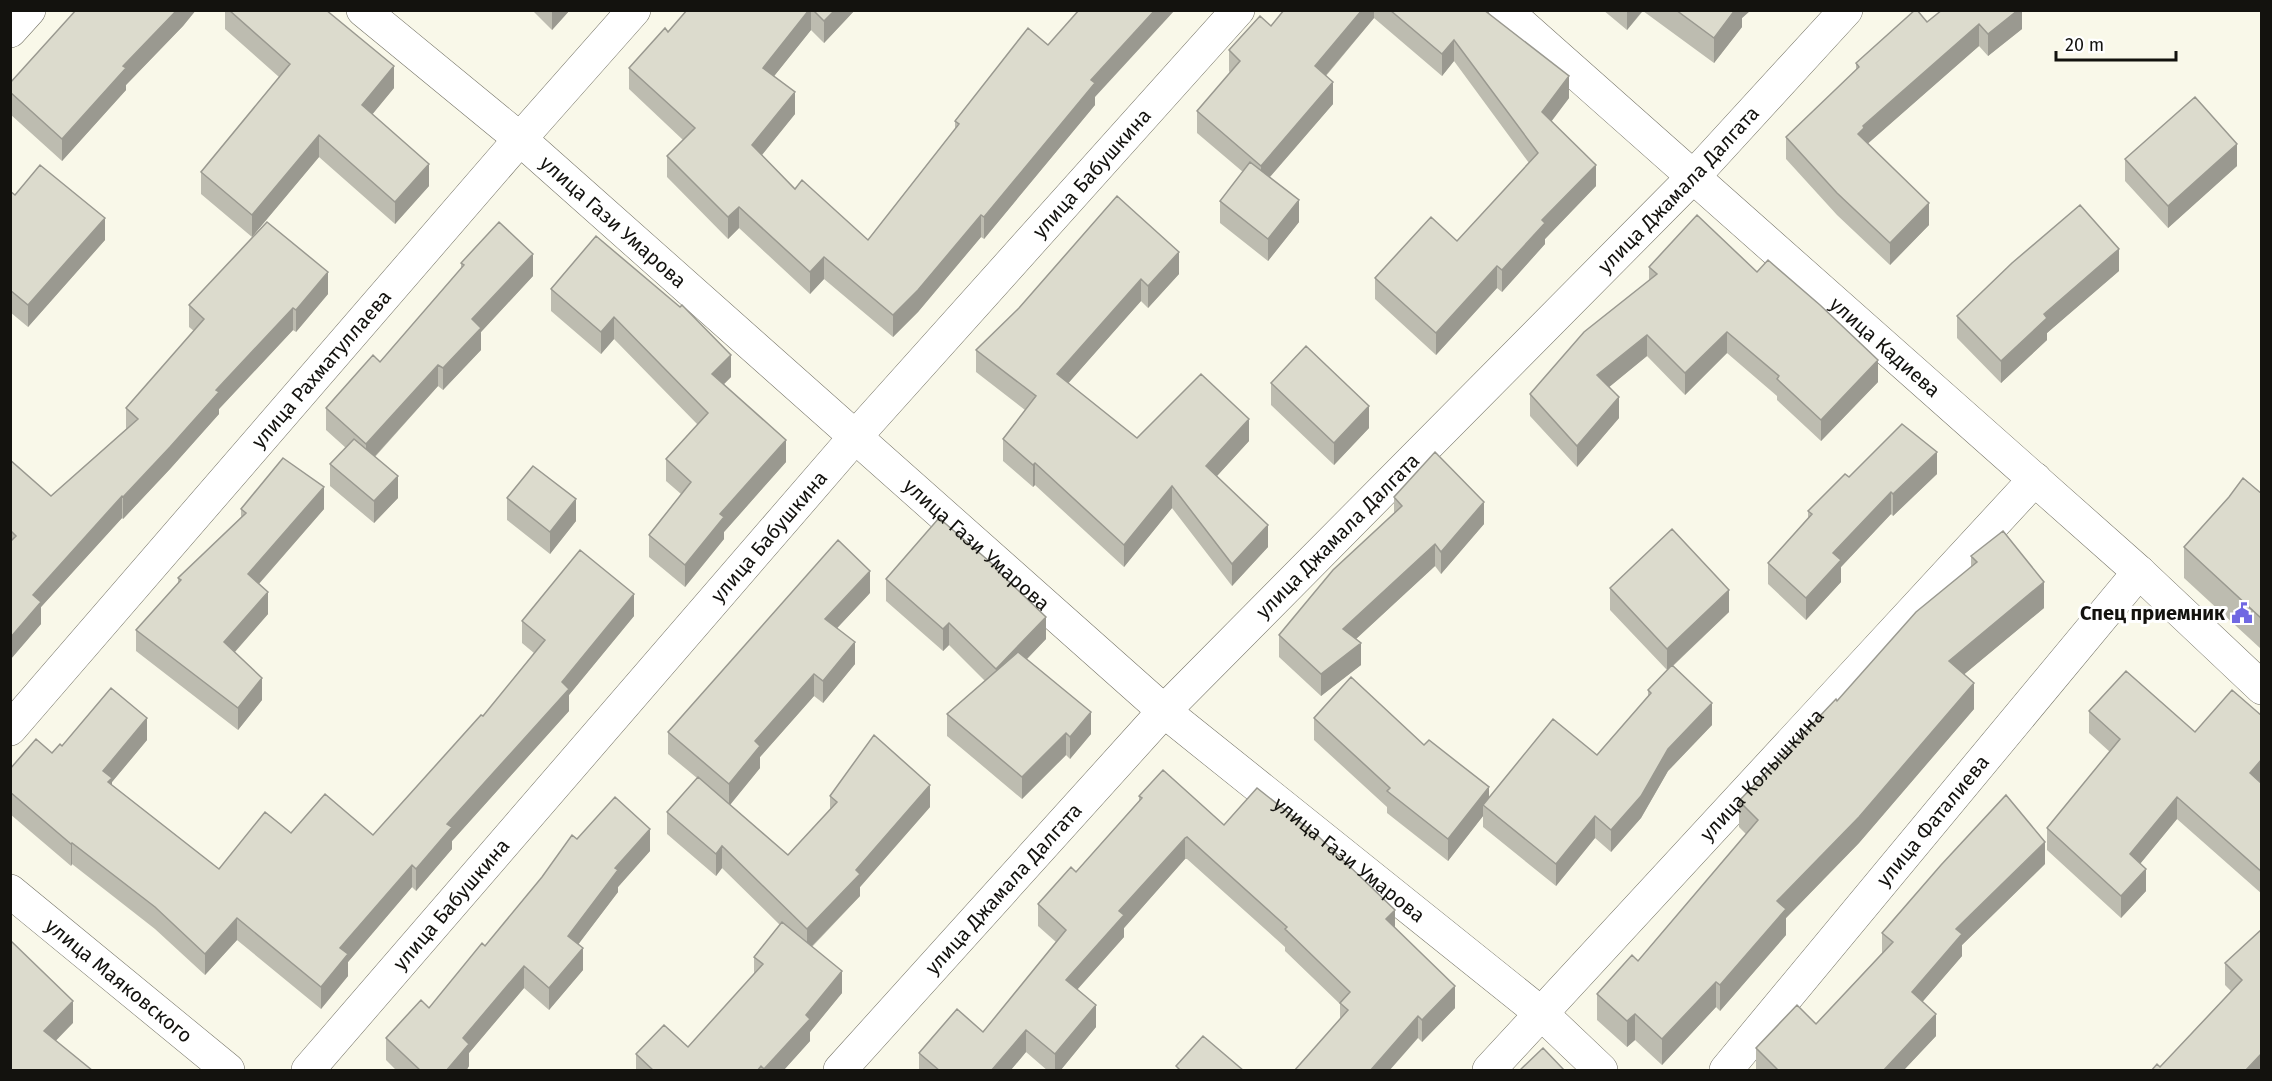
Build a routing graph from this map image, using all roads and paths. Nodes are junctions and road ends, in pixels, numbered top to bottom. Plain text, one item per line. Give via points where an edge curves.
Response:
1 (29, 10) edge
2 (363, 10) edge
3 (634, 10) edge
4 (1238, 10) edge
5 (1505, 10) edge
6 (1846, 10) edge
7 (10, 31) edge
8 (520, 139) junction
9 (1693, 177) junction
10 (855, 437) junction
11 (2035, 480) junction
12 (2139, 572) junction
13 (2262, 688) edge
14 (1164, 711) junction
15 (10, 729) edge
16 (10, 891) edge
17 (1542, 1014) junction
18 (226, 1070) edge
19 (308, 1071) edge
20 (840, 1071) edge
21 (1489, 1071) edge
22 (1601, 1071) edge
23 (1726, 1071) edge

1 - 7 street
2 - 8 street, улица Гази Умарова
3 - 8 street, улица Рахматуллаева
4 - 10 street, улица Бабушкина
5 - 9 street, улица Кадиева
6 - 9 street, улица Джамала Далгата
8 - 10 street, улица Гази Умарова
8 - 15 street, улица Рахматуллаева
9 - 11 street, улица Кадиева
9 - 14 street, улица Джамала Далгата
10 - 14 street, улица Гази Умарова
10 - 19 street, улица Бабушкина
11 - 12 street, улица Кадиева
11 - 17 street, улица Колышкина
12 - 13 street, улица Кадиева
12 - 23 street, улица Фаталиева
14 - 17 street, улица Гази Умарова
14 - 20 street, улица Джамала Далгата
16 - 18 street, улица Маяковского
17 - 21 street, улица Колышкина
17 - 22 street, улица Гази Умарова

